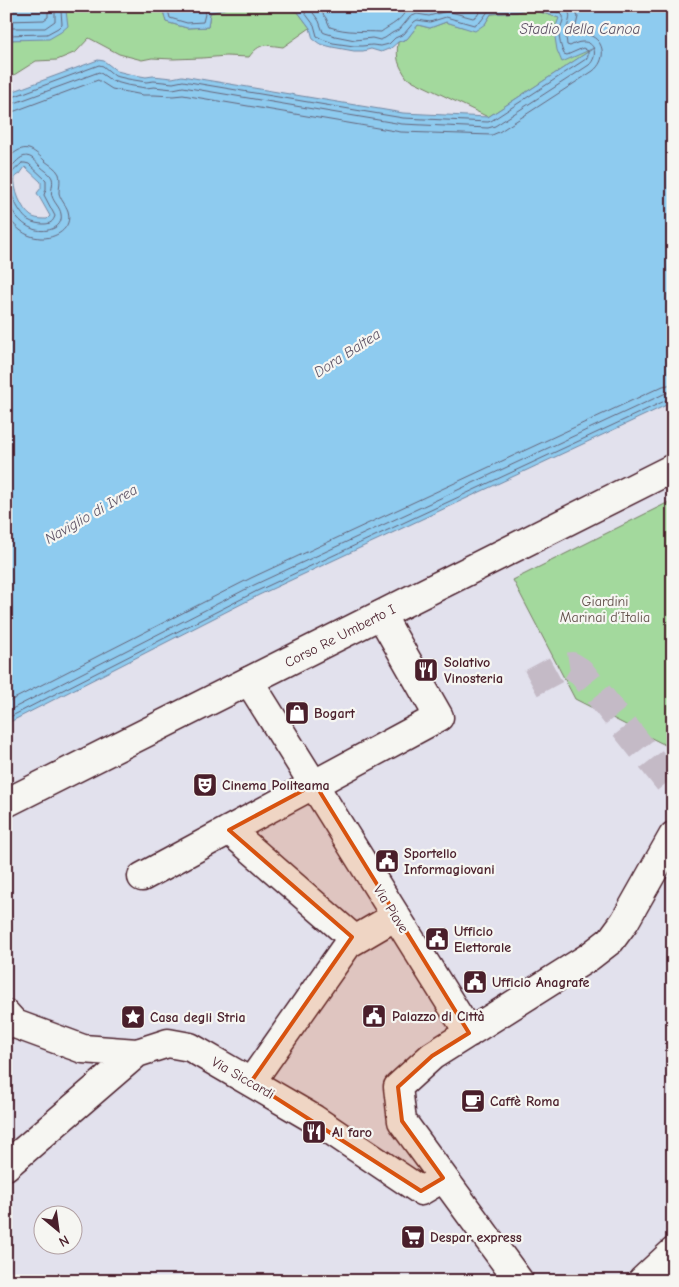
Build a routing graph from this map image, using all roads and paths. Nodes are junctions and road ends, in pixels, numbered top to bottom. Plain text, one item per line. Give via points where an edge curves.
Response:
1 (673, 468) edge
2 (381, 615) junction
3 (249, 681) junction
4 (314, 784) junction
5 (6, 802) edge
6 (229, 830) junction
7 (673, 836) edge
8 (142, 877) dead end
9 (396, 916) junction
10 (354, 939) junction
11 (6, 1014) edge
12 (469, 1033) junction
13 (137, 1053) junction
14 (252, 1082) junction
15 (14, 1160) edge
16 (443, 1178) junction
17 (673, 1252) edge
18 (518, 1281) edge
19 (642, 1281) edge

1 - 2 street, Corso Re Umberto I
2 - 3 street, Corso Re Umberto I
2 - 4 street via 439,717
3 - 4 street, Via Piave
3 - 5 street, Corso Re Umberto I
4 - 6 street
4 - 9 street, Via Piave
6 - 8 street
6 - 10 street
7 - 12 street via 611,940
9 - 10 street
9 - 12 street, Via Piave
10 - 14 street
11 - 13 street via 15,1024 83,1049
12 - 16 street via 432,1056 398,1087 402,1121
13 - 14 street, Via Siccardi via 168,1043 190,1047
13 - 15 street
14 - 16 street, Via Siccardi via 314,1119 421,1192
16 - 18 street
17 - 19 street

